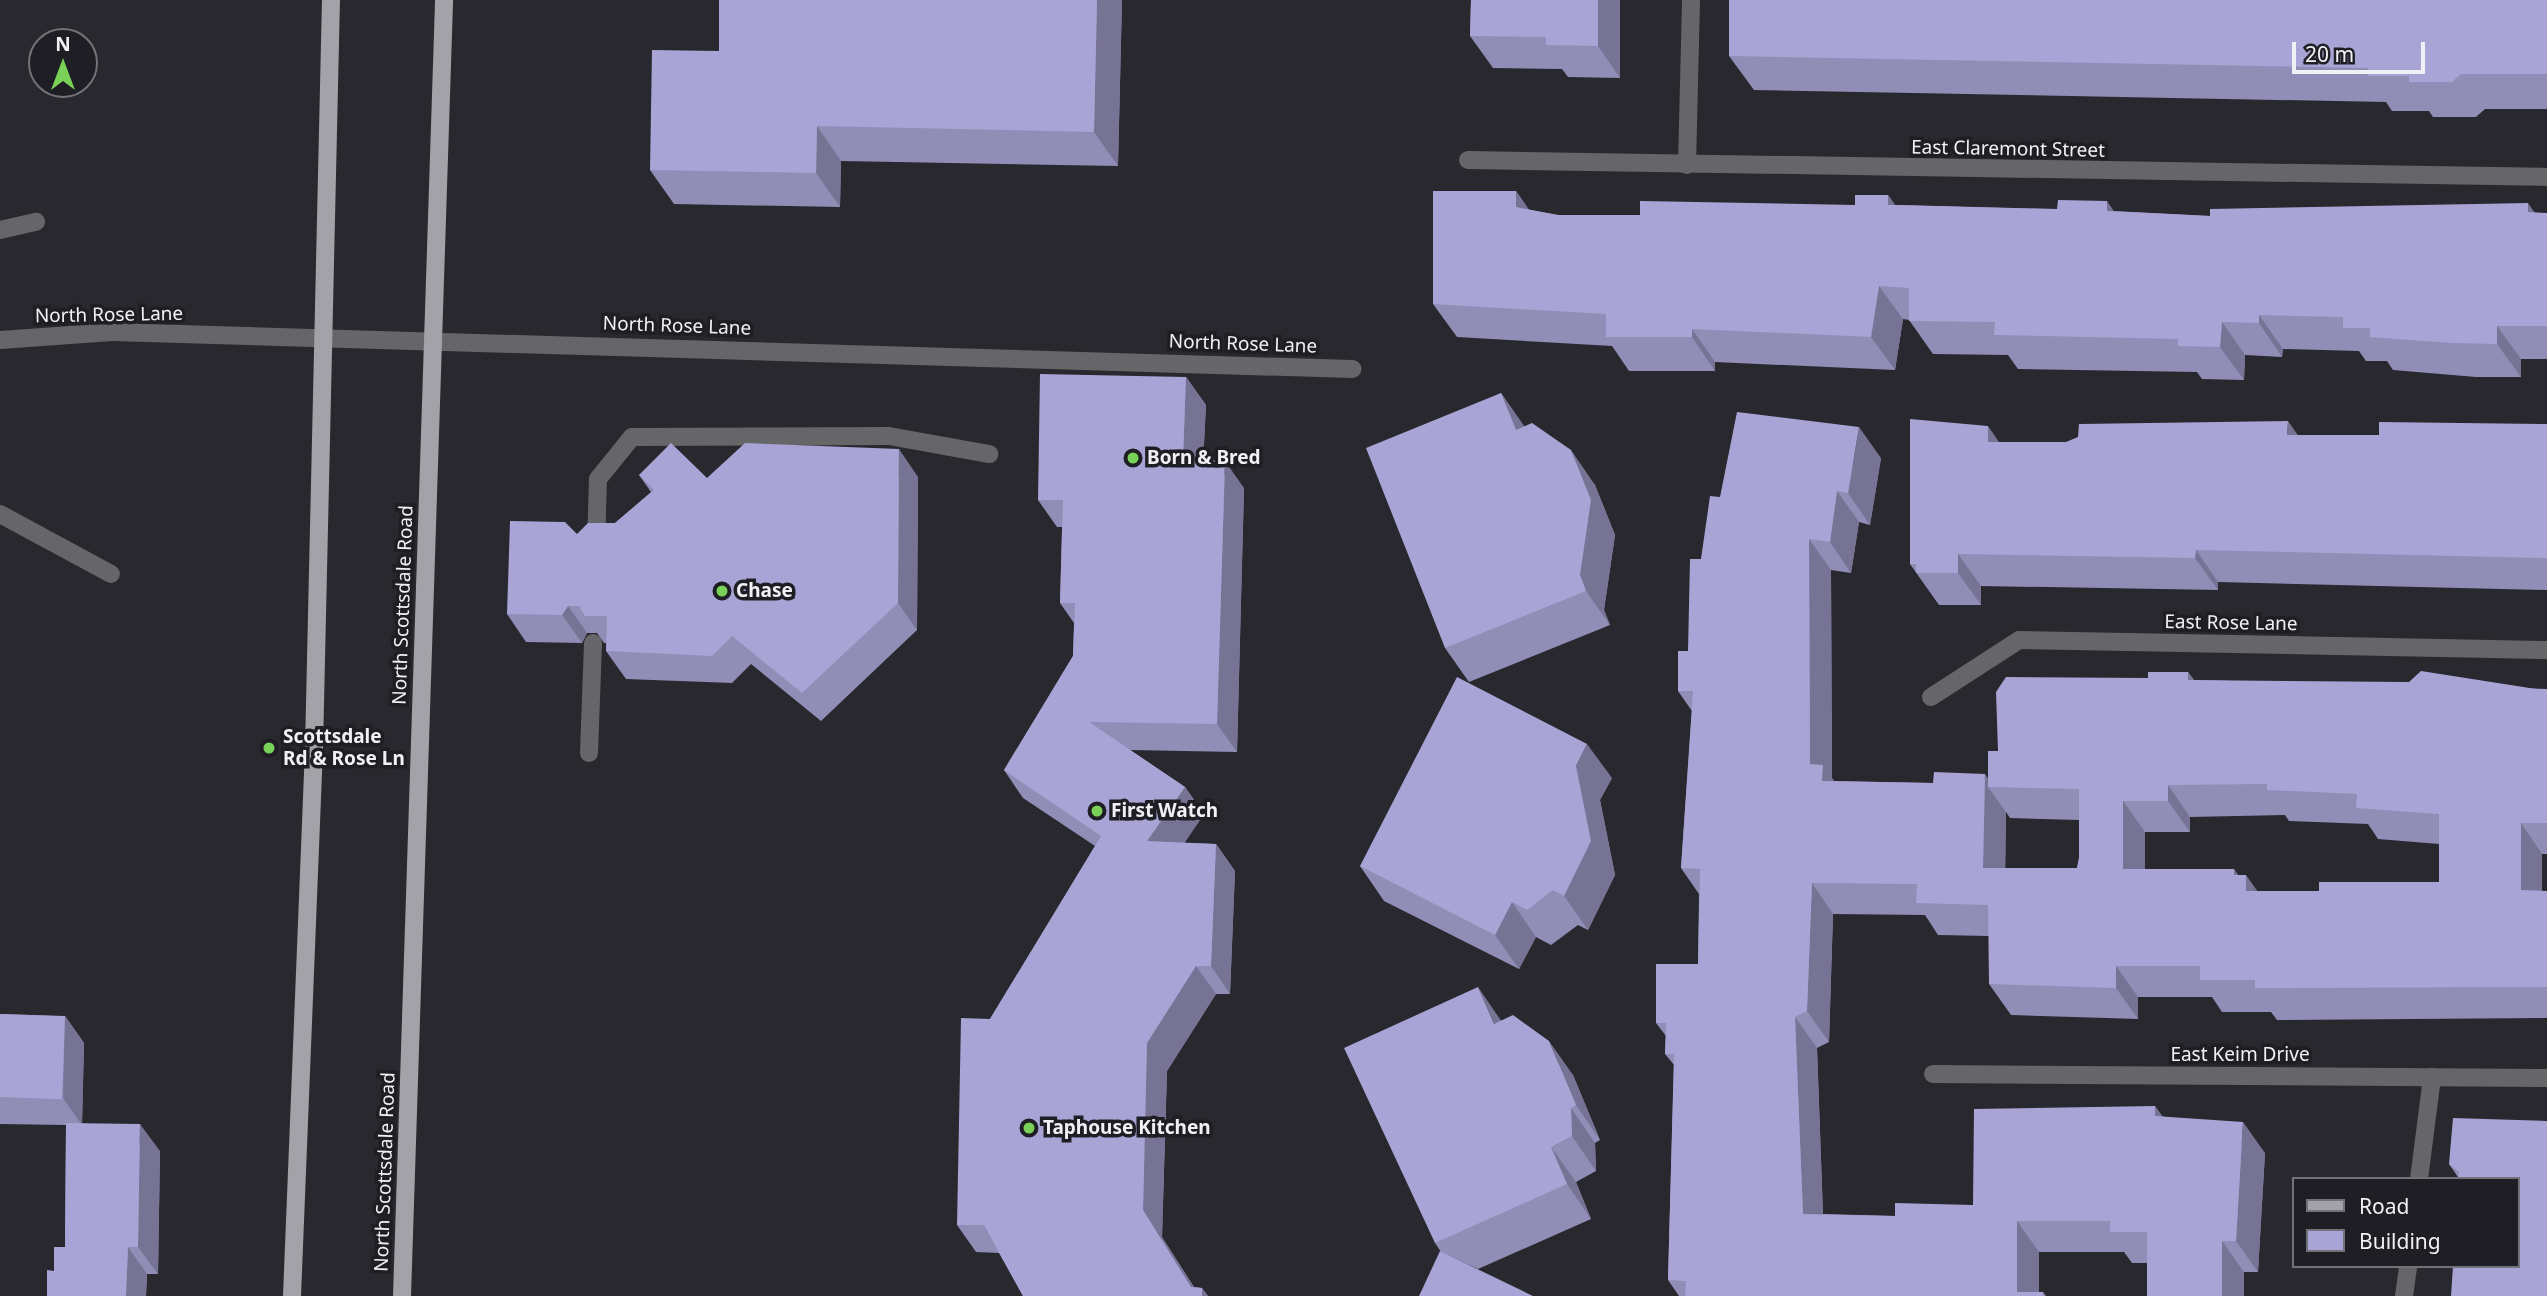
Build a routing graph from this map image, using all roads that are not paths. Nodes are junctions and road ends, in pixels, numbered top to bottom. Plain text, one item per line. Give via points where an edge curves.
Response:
1 (331, 0) edge
2 (444, 0) edge
3 (1690, 0) edge
4 (1468, 160) dead end
5 (1687, 165) junction
6 (2547, 177) edge
7 (36, 222) dead end
8 (0, 230) edge
9 (324, 338) junction
10 (0, 340) edge
11 (433, 340) junction
12 (1352, 369) dead end
13 (989, 454) dead end
14 (0, 514) edge
15 (596, 550) edge
16 (111, 574) dead end
17 (593, 643) edge
18 (2547, 650) edge
19 (1931, 697) dead end
20 (589, 752) dead end
21 (1933, 1074) dead end
22 (2432, 1077) junction
23 (2547, 1077) edge
24 (2419, 1177) edge
25 (2407, 1268) edge
26 (292, 1296) edge
27 (402, 1296) edge
28 (2404, 1296) edge

1 - 9 main road
2 - 11 main road, North Scottsdale Road
3 - 5 street
4 - 5 street, East Claremont Street
5 - 6 street, East Claremont Street
7 - 8 street
9 - 10 street, North Rose Lane via 112,332
9 - 11 street, North Rose Lane
9 - 26 main road
11 - 12 street, North Rose Lane
11 - 27 main road, North Scottsdale Road
13 - 15 street via 889,436 632,437 598,479
14 - 16 street
17 - 20 street
18 - 19 street, East Rose Lane via 2019,640
21 - 22 street, East Keim Drive
22 - 23 street, East Keim Drive
22 - 24 street
25 - 28 street

